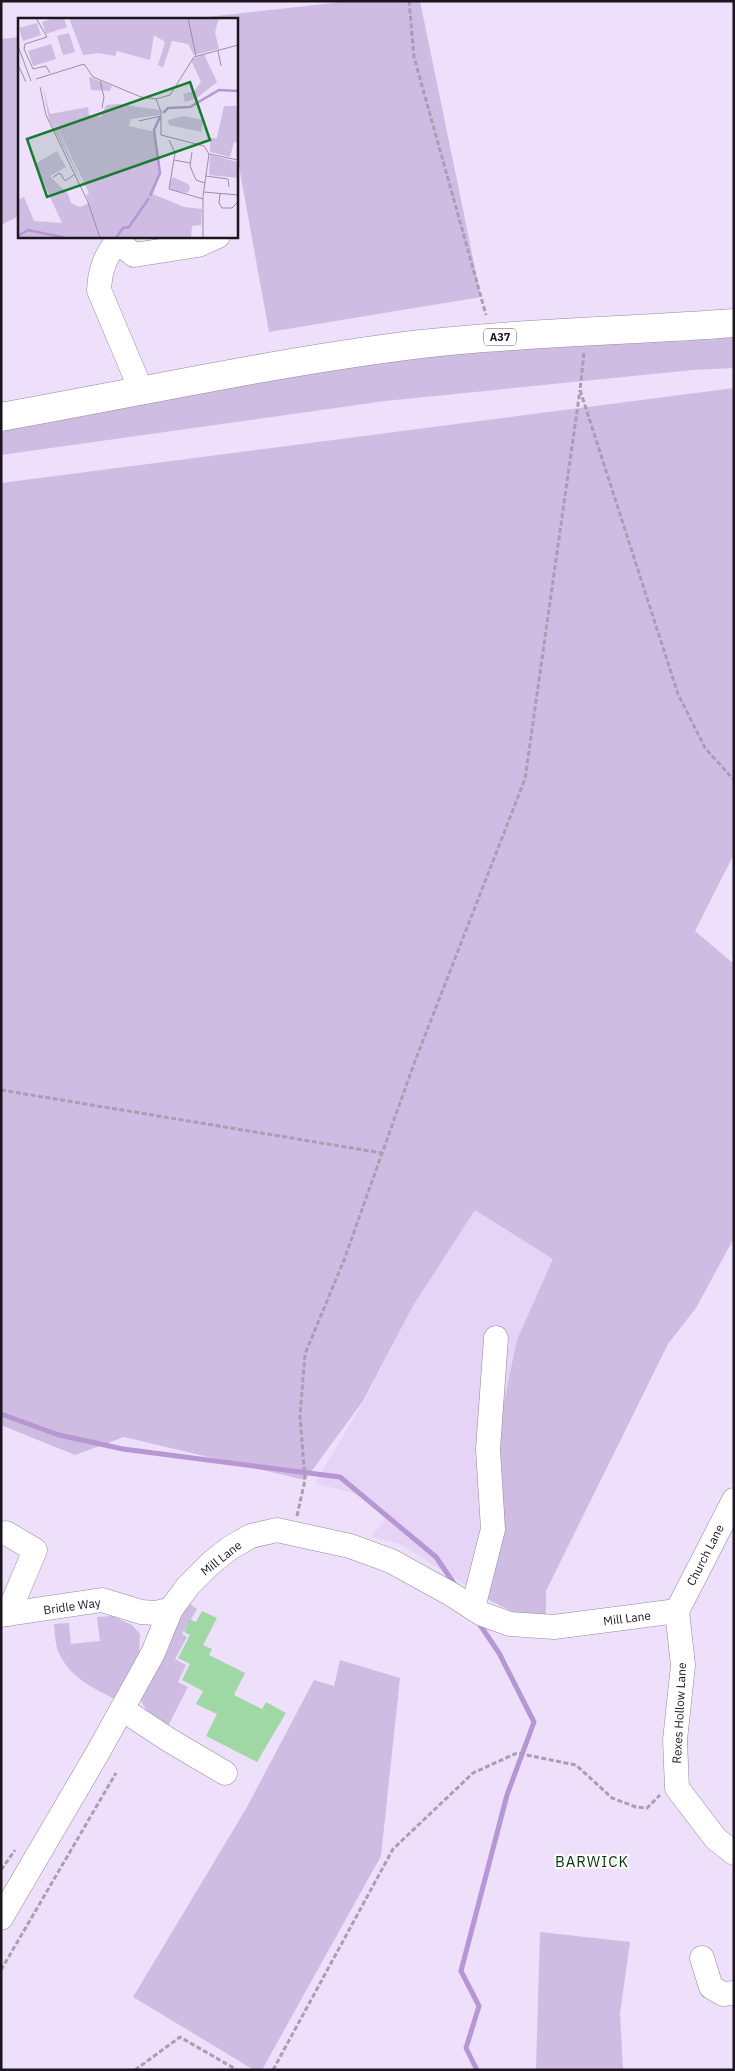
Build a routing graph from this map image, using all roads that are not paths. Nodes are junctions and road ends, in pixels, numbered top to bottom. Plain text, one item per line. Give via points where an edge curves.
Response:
1 (214, 238) edge
2 (734, 323) edge
3 (142, 390) junction
4 (1, 417) edge
5 (496, 1338) dead end
6 (734, 1500) edge
7 (6, 1533) dead end
8 (473, 1608) junction
9 (170, 1609) junction
10 (677, 1611) junction
11 (5, 1615) edge
12 (122, 1709) junction
13 (225, 1773) dead end
14 (734, 1853) edge
15 (1, 1918) edge
16 (702, 1958) dead end
17 (734, 1994) edge

1 - 3 street via 198,245 134,255 117,241 106,256 100,272 99,290
2 - 3 highway, A37 via 493,337 345,354
3 - 4 highway, A37
5 - 8 street via 488,1449 493,1529
6 - 10 street, Church Lane
7 - 11 street via 35,1550
8 - 9 street, Mill Lane via 391,1562 350,1546 277,1530 251,1536 230,1548 188,1586
8 - 10 street, Mill Lane via 510,1624 554,1627
9 - 11 street, Bridle Way via 156,1613 141,1612 102,1600
9 - 12 street, Mill Lane via 153,1653
10 - 14 street, Rexes Hollow Lane via 683,1665 675,1740 677,1788 716,1839
12 - 13 street
12 - 15 street, Mill Lane
16 - 17 street via 711,1987 723,1994

